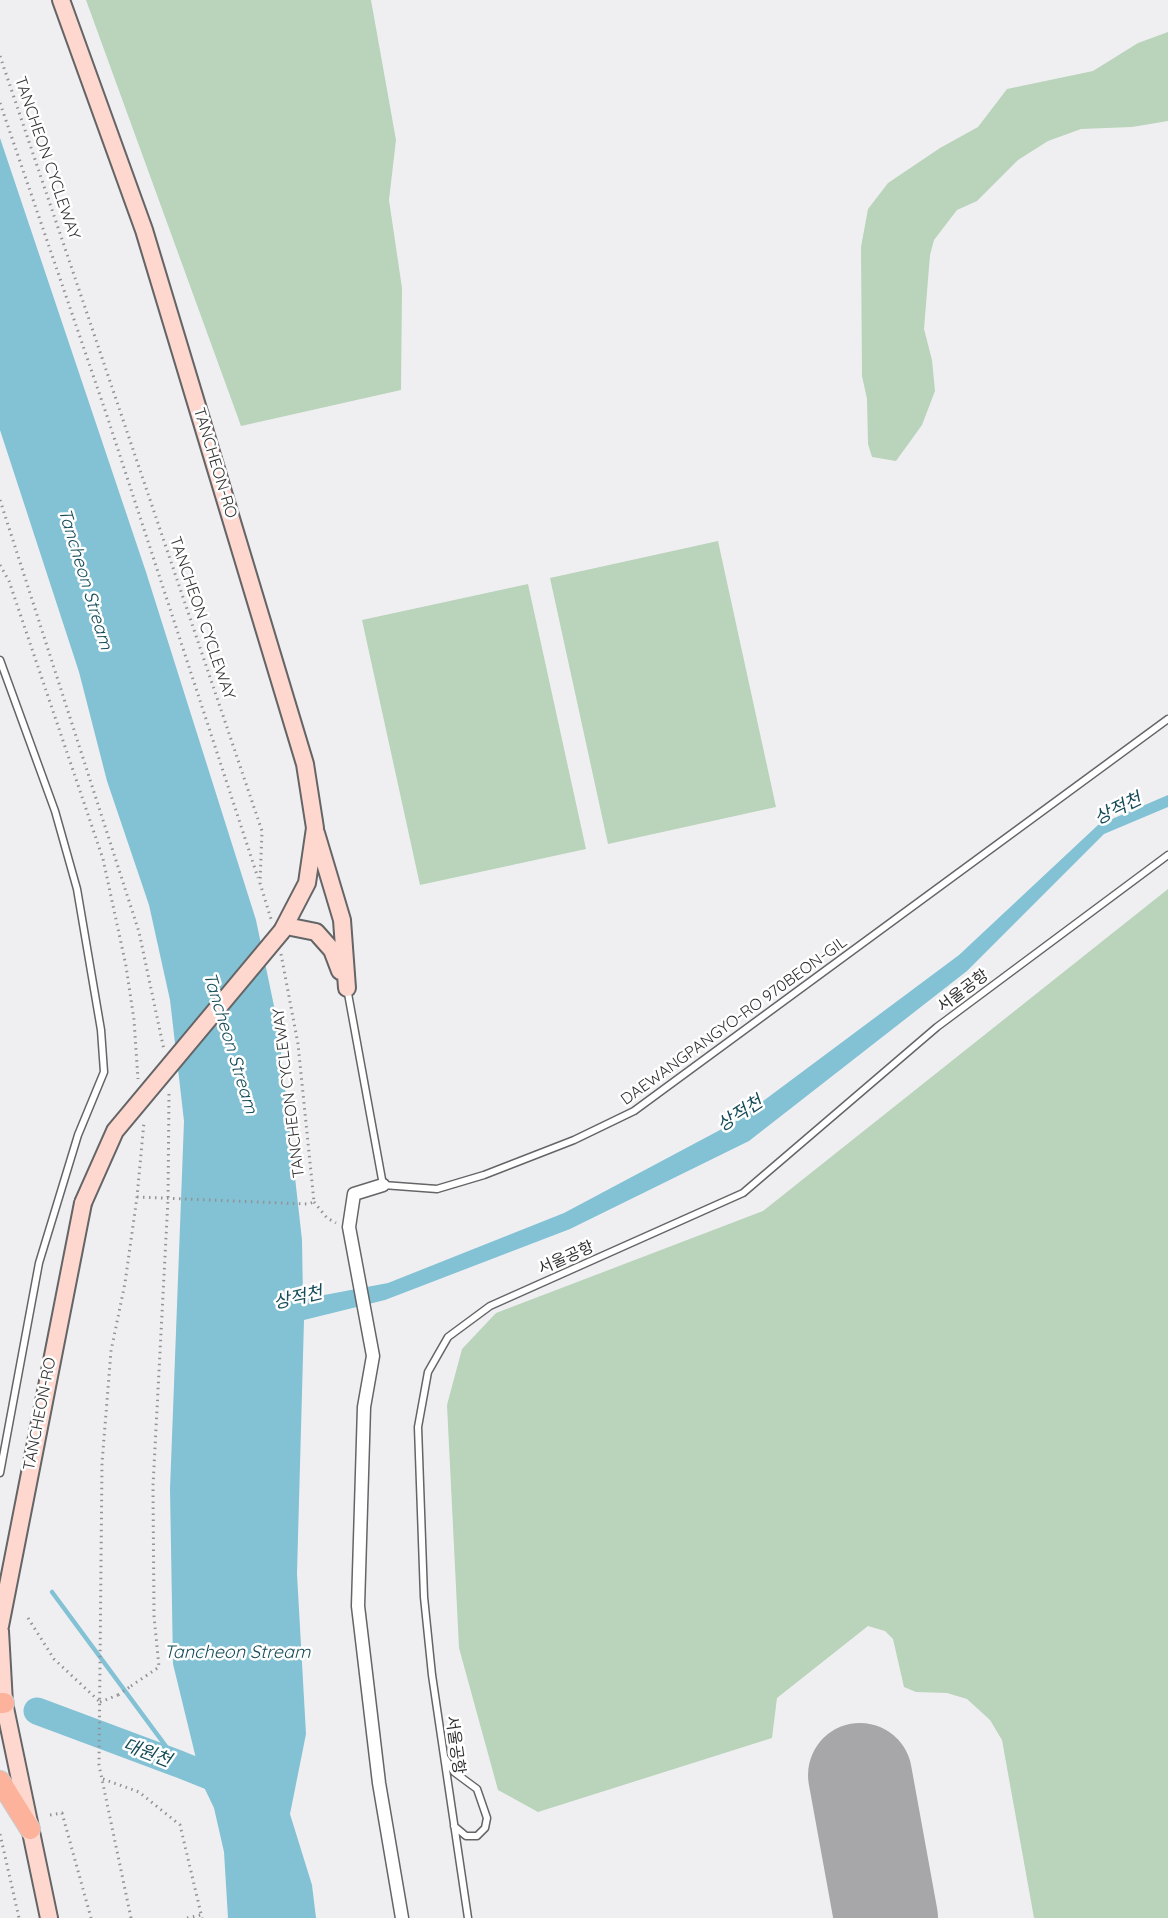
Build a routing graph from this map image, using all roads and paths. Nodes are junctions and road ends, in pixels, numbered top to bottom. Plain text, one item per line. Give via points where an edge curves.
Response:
1 (61, 0) edge
2 (0, 56) edge
3 (0, 103) edge
4 (0, 660) edge
5 (1168, 719) edge
6 (315, 828) junction
7 (1168, 855) edge
8 (260, 883) junction
9 (280, 926) junction
10 (281, 952) dead end
11 (347, 988) junction
12 (383, 1185) junction
13 (137, 1197) dead end
14 (314, 1202) junction
15 (349, 1227) junction
16 (0, 1473) edge
17 (28, 1618) dead end
18 (0, 1626) edge
19 (0, 1631) edge
20 (100, 1643) dead end
21 (131, 1686) dead end
22 (100, 1702) junction
23 (2, 1703) edge
24 (443, 1756) junction
25 (103, 1779) junction
26 (0, 1781) edge
27 (50, 1815) dead end
28 (453, 1826) junction
29 (30, 1829) junction
30 (0, 1834) edge
31 (202, 1917) edge
32 (19, 1918) edge
33 (49, 1918) edge
34 (91, 1918) edge
35 (131, 1918) edge
36 (187, 1918) edge
37 (402, 1918) edge
38 (468, 1918) edge

1 - 6 main road, TANCHEON-RO via 144,230 305,764
2 - 8 path, TANCHEON CYCLEWAY via 262,831
3 - 8 path
4 - 16 lane via 55,811 76,889 101,1030 104,1072 78,1135 39,1263
5 - 12 lane, DAEWANGPANGYO-RO 970BEON-GIL via 634,1111 574,1140 437,1189
6 - 9 main road, TANCHEON-RO via 307,883
6 - 11 main road via 342,920
7 - 24 lane, 서울공항 via 937,1027 743,1193 490,1306 448,1337 428,1372 418,1426 424,1597
8 - 9 path, TANCHEON CYCLEWAY
9 - 11 main road via 316,932 332,950
9 - 18 main road, TANCHEON-RO, bridge via 115,1131 82,1203
10 - 14 path, TANCHEON CYCLEWAY via 298,1044
11 - 12 lane
12 - 15 street via 354,1194
13 - 14 path
14 - 15 path via 327,1218
15 - 37 street via 373,1356 364,1407 358,1606 379,1783
17 - 22 path via 54,1659
19 - 23 main road
20 - 22 path
21 - 22 path, bridge
22 - 25 path via 99,1765
23 - 29 main road
24 - 28 lane, 서울공항
24 - 28 lane via 454,1772 477,1789 488,1818 477,1836 466,1836
25 - 31 path via 139,1792 180,1825
25 - 35 path
26 - 29 main road
27 - 34 path via 62,1813
28 - 38 lane, 서울공항
29 - 33 main road
30 - 32 path
31 - 36 path

